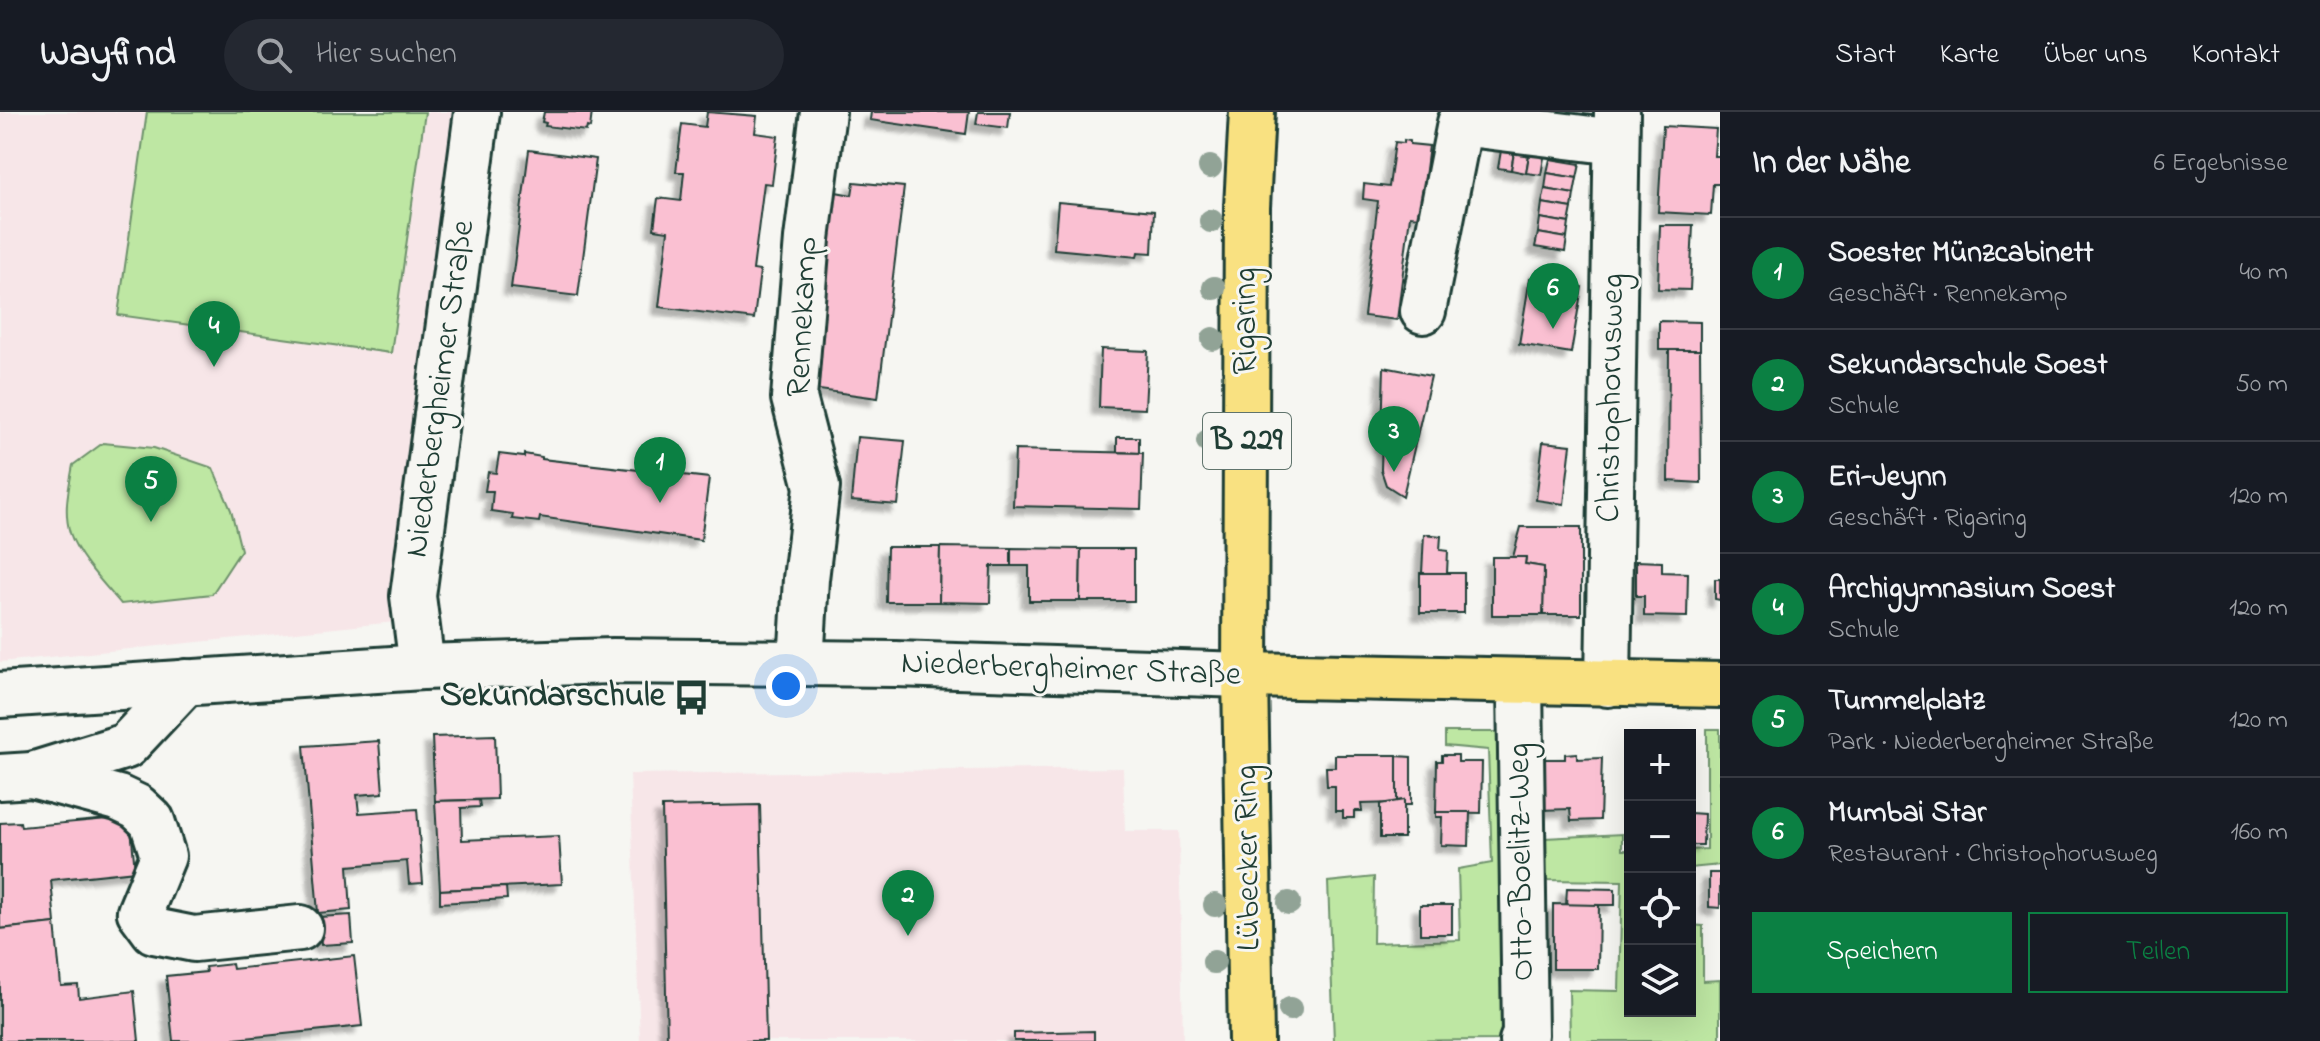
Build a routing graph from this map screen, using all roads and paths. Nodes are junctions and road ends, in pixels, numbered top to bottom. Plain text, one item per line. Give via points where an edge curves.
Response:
1 (477, 112) edge
2 (823, 112) edge
3 (1252, 112) edge
4 (1616, 127) edge
5 (1423, 311) dead end
6 (801, 663) junction
7 (422, 667) junction
8 (1245, 675) junction
9 (186, 682) junction
10 (1520, 683) junction
11 (1608, 684) junction
12 (1720, 685) edge
13 (0, 695) edge
14 (16, 776) edge
15 (300, 928) dead end
16 (1251, 1041) edge
17 (1522, 1041) edge

1 - 7 street, Niederbergheimer Straße via 413,596
2 - 6 street, Rennekamp via 794,398 817,487
3 - 8 main road, Rigaring / B 229
4 - 5 street via 1460,123
4 - 11 street, Christophorusweg
6 - 7 street, Niederbergheimer Straße
6 - 8 street, Niederbergheimer Straße
7 - 9 street, Niederbergheimer Straße
8 - 10 main road, Niederbergheimer Straße
8 - 16 main road, Lübecker Ring / B 229
9 - 13 street, Niederbergheimer Straße
9 - 14 street via 126,746
10 - 11 main road, Niederbergheimer Straße
10 - 17 street, Otto-Boelitz-Weg
11 - 12 main road, Niederbergheimer Straße
14 - 15 street via 118,798 152,821 163,856 140,912 154,931 194,939

